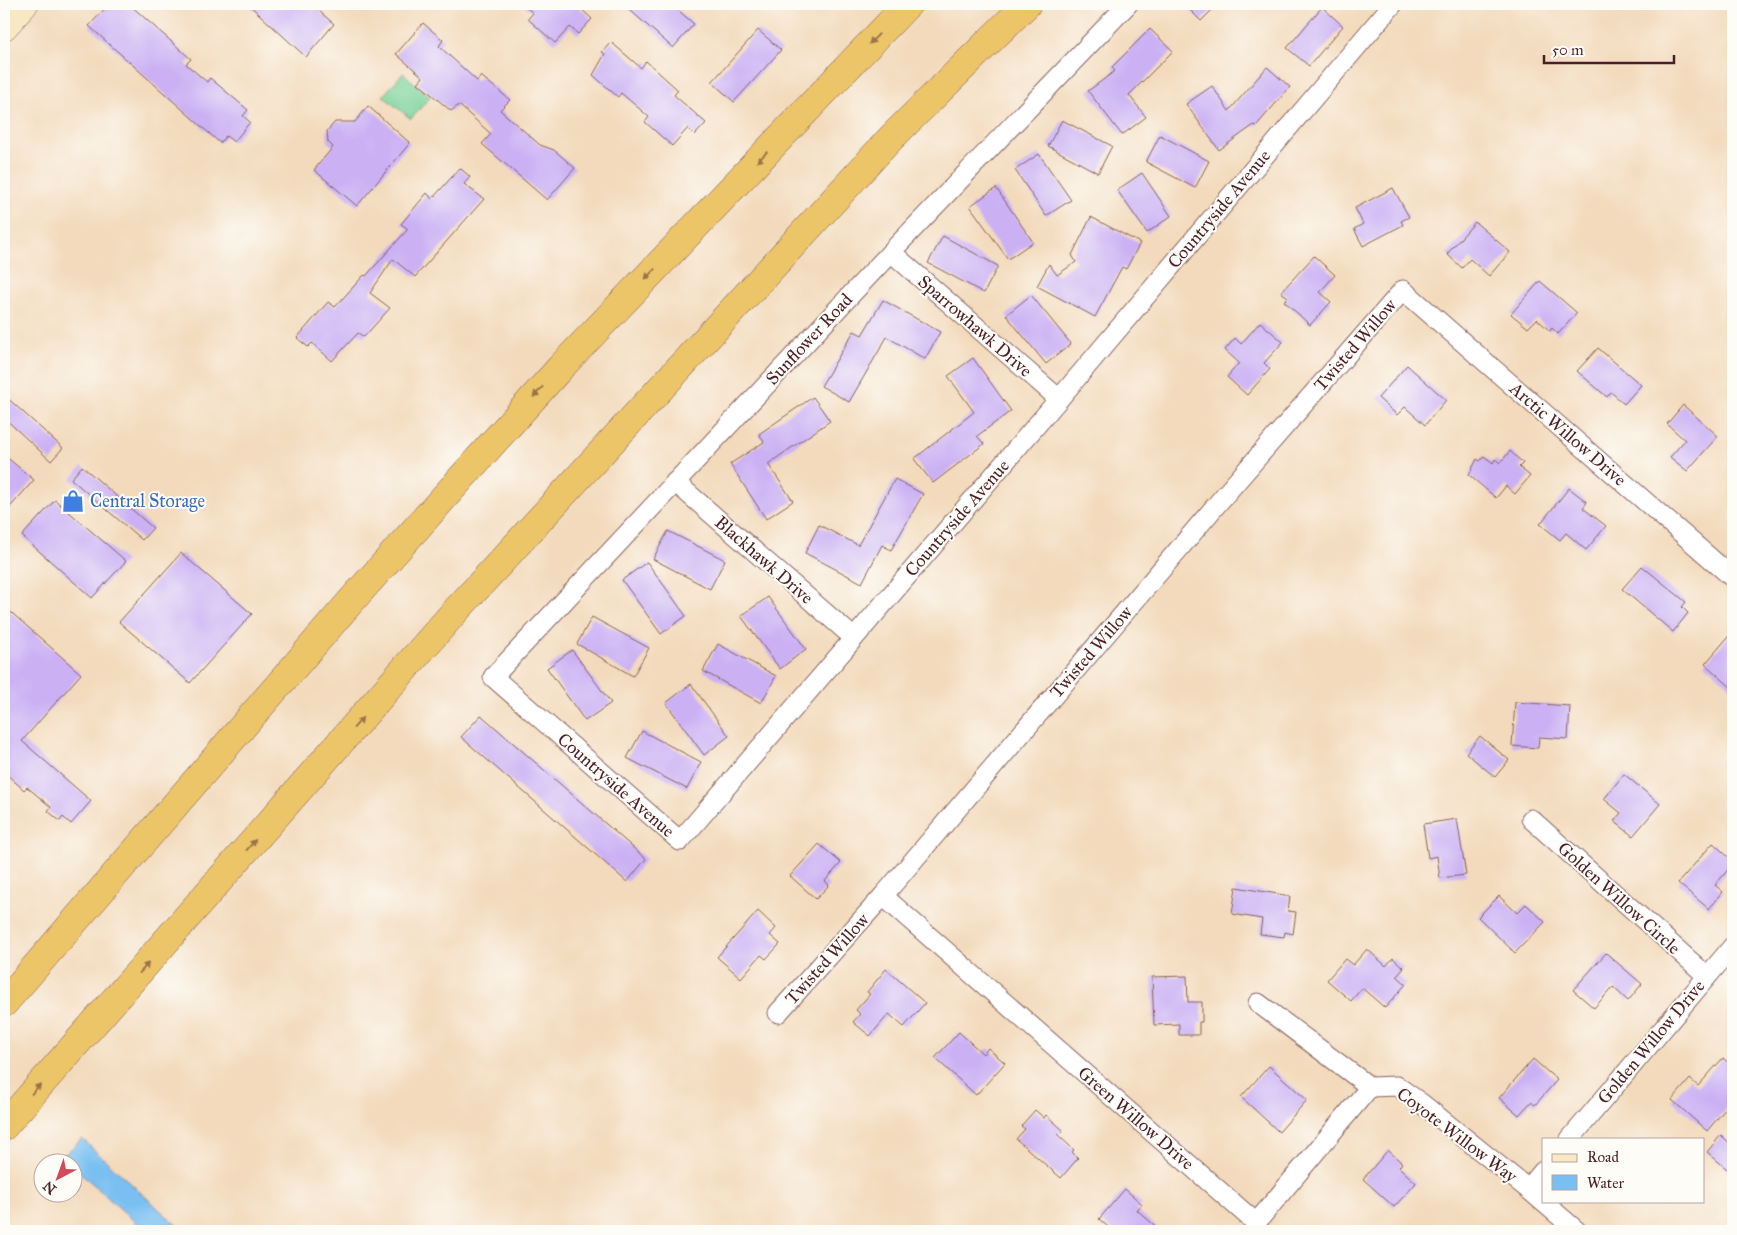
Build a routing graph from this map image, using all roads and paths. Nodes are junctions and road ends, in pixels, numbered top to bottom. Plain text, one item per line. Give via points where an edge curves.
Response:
1 (24, 4) edge
2 (908, 4) edge
3 (1026, 4) edge
4 (1128, 4) edge
5 (1392, 4) edge
6 (4, 26) edge
7 (891, 252) junction
8 (1403, 290) joint
9 (1059, 399) junction
10 (675, 482) junction
11 (1733, 578) edge
12 (854, 638) junction
13 (493, 677) joint
14 (1531, 820) dead end
15 (883, 896) junction
16 (1733, 946) edge
17 (1707, 976) junction
18 (4, 1003) edge
19 (1258, 1003) dead end
20 (778, 1013) dead end
21 (1370, 1087) junction
22 (4, 1126) edge
23 (1571, 1138) edge
24 (1542, 1172) edge
25 (1528, 1189) junction
26 (1542, 1201) edge
27 (1543, 1202) edge
28 (1577, 1231) edge

1 - 6 street
2 -> 18 highway via 560,368 352,600
22 -> 3 highway via 450,617 891,138
4 - 7 street, Sunflower Road
5 - 9 street, Countryside Avenue
7 - 9 street, Sparrowhawk Drive
7 - 10 street, Sunflower Road
8 - 11 street, Arctic Willow Drive
8 - 15 street, Twisted Willow
9 - 12 street, Countryside Avenue
10 - 12 street, Blackhawk Drive
10 - 13 street, Sunflower Road
12 - 13 street, Countryside Avenue via 680,841
14 - 17 street, Golden Willow Circle
15 - 20 street, Twisted Willow
15 - 21 street, Green Willow Drive via 1256,1223
16 - 17 street, Golden Willow Drive
17 - 23 street, Golden Willow Drive
19 - 21 street, Coyote Willow Way
21 - 25 street, Coyote Willow Way via 1396,1086
24 - 25 street
25 - 26 street, Coyote Willow Way
27 - 28 street, Coyote Willow Way

